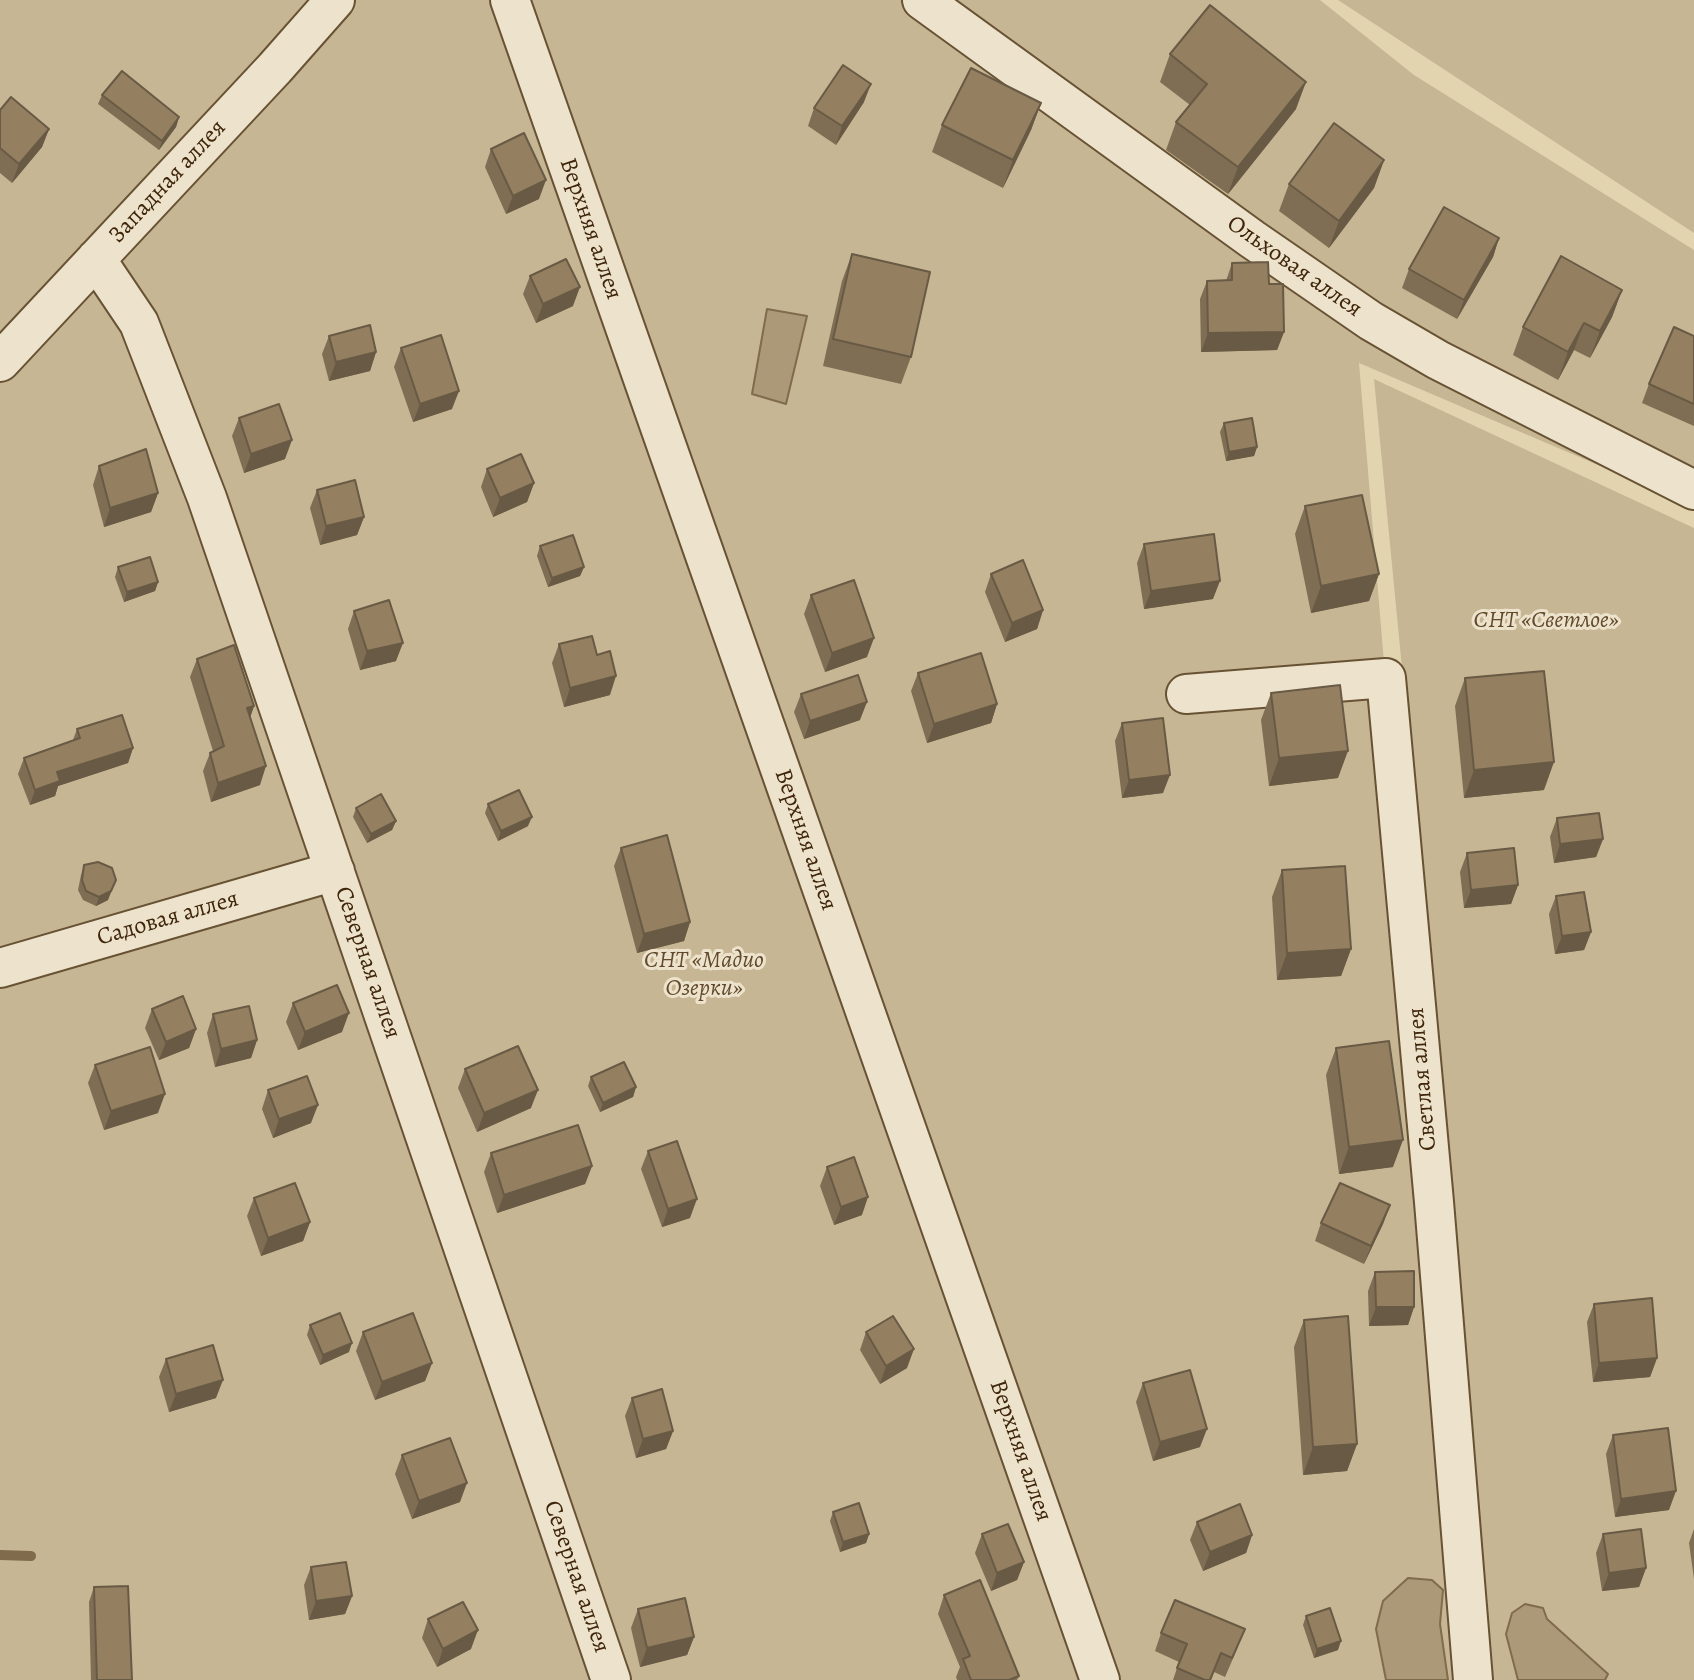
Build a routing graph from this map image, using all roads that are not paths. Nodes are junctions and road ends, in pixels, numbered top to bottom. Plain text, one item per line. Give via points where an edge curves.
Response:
1 (335, 0) edge
2 (510, 0) edge
3 (922, 0) edge
4 (96, 259) junction
5 (0, 362) edge
6 (1694, 490) edge
7 (1186, 694) dead end
8 (335, 871) junction
9 (0, 968) edge
10 (611, 1680) edge
11 (1100, 1680) edge
12 (1473, 1680) edge

1 - 4 street, Западная аллея
2 - 11 street, Верхняя аллея
3 - 6 street, Ольховая аллея via 1371,321
4 - 5 street, Западная аллея
4 - 8 street, Северная аллея via 139,323 207,498
7 - 12 street, Светлая аллея via 1386,678
8 - 9 street, Садовая аллея
8 - 10 street, Северная аллея

